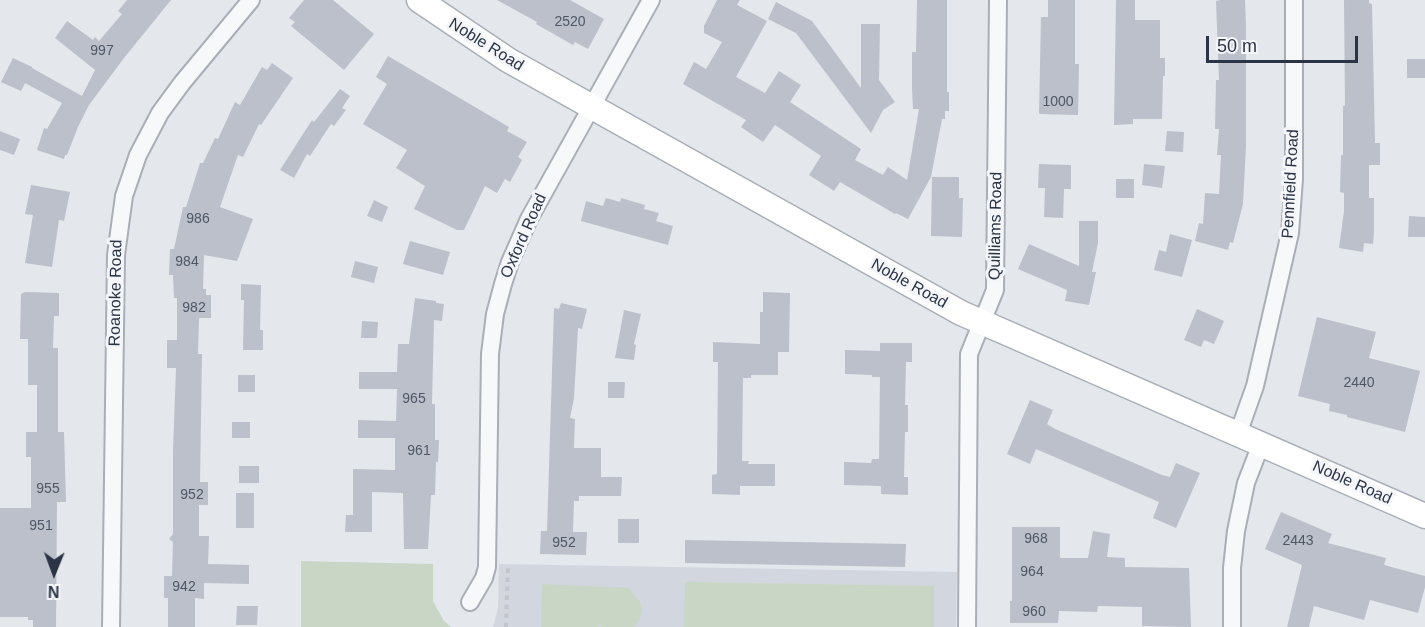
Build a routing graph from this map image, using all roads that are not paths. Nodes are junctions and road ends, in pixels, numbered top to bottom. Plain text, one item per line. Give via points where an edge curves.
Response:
1 (251, 0) edge
2 (419, 0) edge
3 (651, 0) edge
4 (998, 0) edge
5 (1294, 0) edge
6 (591, 107) junction
7 (982, 323) junction
8 (1238, 434) junction
9 (1261, 444) junction
10 (1425, 516) edge
11 (470, 602) dead end
12 (111, 627) edge
13 (967, 627) edge
14 (1232, 627) edge

1 - 12 street, Roanoke Road via 160,113 138,155 124,196 116,255
2 - 6 main road, Noble Road via 508,60
3 - 6 street, Oxford Road
4 - 7 street, Quilliams Road via 995,290
5 - 8 street, Pennfield Road via 1290,233 1255,386
6 - 7 main road, Noble Road
6 - 11 street, Oxford Road via 522,233 498,300 490,362 487,572
7 - 8 main road, Noble Road
7 - 13 street, Quilliams Road via 969,354
8 - 9 main road, Noble Road
9 - 10 main road, Noble Road
9 - 14 street via 1246,483 1237,525

